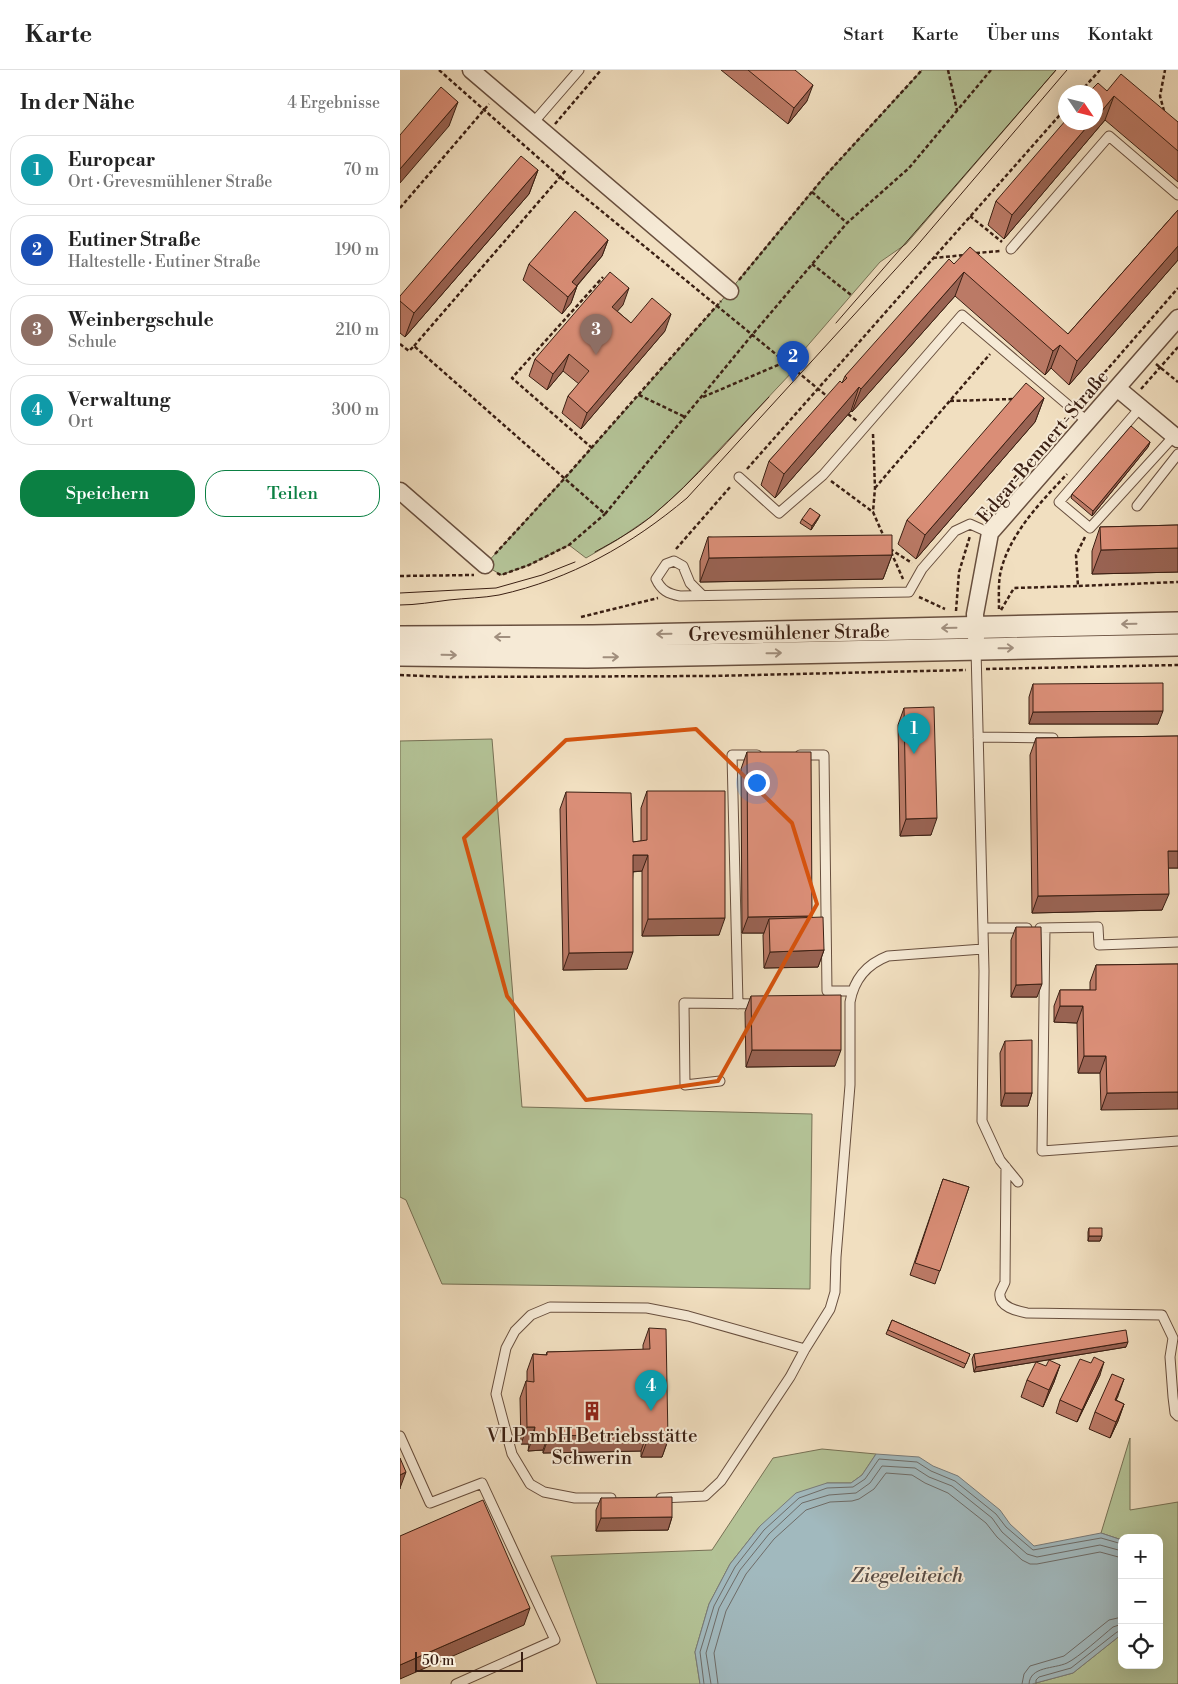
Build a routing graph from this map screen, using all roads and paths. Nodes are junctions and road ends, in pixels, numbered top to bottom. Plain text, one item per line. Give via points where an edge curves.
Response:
1 (438, 70) edge
2 (471, 70) edge
3 (579, 70) edge
4 (601, 70) edge
5 (922, 70) edge
6 (948, 70) edge
7 (991, 70) edge
8 (1100, 70) edge
9 (1165, 70) edge
10 (1086, 85) edge
11 (498, 93) junction
12 (484, 110) junction
13 (958, 110) junction
14 (1168, 116) edge
15 (1058, 117) edge
16 (533, 123) junction
17 (546, 134) junction
18 (576, 160) junction
19 (560, 177) junction
20 (812, 192) junction
21 (1178, 195) edge
22 (400, 208) edge
23 (970, 216) junction
24 (847, 223) junction
25 (1011, 249) junction
26 (933, 258) junction
27 (812, 264) junction
28 (603, 277) edge
29 (730, 291) junction
30 (851, 295) dead end
31 (717, 306) junction
32 (1178, 318) edge
33 (752, 335) junction
34 (400, 344) edge
35 (998, 345) junction
36 (414, 346) junction
37 (1145, 354) junction
38 (785, 362) junction
39 (1178, 382) edge
40 (1117, 388) junction
41 (818, 390) junction
42 (639, 395) junction
43 (701, 398) junction
44 (830, 399) edge
45 (1015, 399) edge
46 (950, 401) junction
47 (1140, 408) junction
48 (685, 417) junction
49 (1088, 422) junction
50 (864, 427) junction
51 (1176, 437) edge
52 (592, 448) junction
53 (1178, 454) edge
54 (823, 475) junction
55 (739, 477) junction
56 (564, 479) junction
57 (875, 488) junction
58 (400, 491) edge
59 (1137, 506) dead end
60 (873, 512) junction
61 (605, 514) junction
62 (1090, 528) junction
63 (990, 533) junction
64 (885, 539) edge
65 (666, 564) junction
66 (922, 569) junction
67 (489, 570) junction
68 (501, 575) junction
69 (400, 576) edge
70 (1178, 582) edge
71 (1078, 586) junction
72 (909, 592) junction
73 (672, 595) junction
74 (702, 595) junction
75 (999, 613) dead end
76 (956, 615) dead end
77 (578, 618) dead end
78 (1178, 623) edge
79 (976, 627) junction
80 (400, 638) edge
81 (1178, 645) edge
82 (976, 648) junction
83 (400, 655) edge
84 (1178, 665) edge
85 (998, 669) dead end
86 (952, 670) dead end
87 (400, 675) edge
88 (978, 737) junction
89 (1059, 738) edge
90 (769, 755) edge
91 (788, 755) edge
92 (983, 928) junction
93 (1045, 928) junction
94 (1178, 942) edge
95 (983, 949) junction
96 (852, 991) junction
97 (766, 1003) edge
98 (738, 1004) junction
99 (720, 1081) dead end
100 (1178, 1141) edge
101 (1006, 1167) junction
102 (1018, 1182) dead end
103 (1176, 1339) edge
104 (805, 1349) junction
105 (1178, 1416) edge
106 (400, 1436) edge
107 (621, 1498) edge
108 (648, 1498) edge
109 (456, 1684) edge

1 - 12 path
2 - 11 street
3 - 16 lane
4 - 17 path
5 - 20 path
6 - 13 path
7 - 13 path
8 - 10 path
9 - 14 path via 1160,96
11 - 12 path
11 - 16 street
12 - 19 path
12 - 22 path
13 - 24 path via 909,168
15 - 23 path
16 - 17 street
17 - 18 street
18 - 19 path
18 - 29 street
19 - 31 path
19 - 36 path
20 - 24 path
20 - 29 path
21 - 25 lane via 1109,136
23 - 25 path
23 - 26 path
24 - 27 path
25 - 26 path
26 - 41 path
27 - 30 path
27 - 33 path
28 - 52 path via 512,378
29 - 31 path
31 - 33 path
31 - 42 path
32 - 37 street, Edgar-Bennert-Straße
33 - 38 path
33 - 43 path
34 - 36 path via 409,351
35 - 46 path
35 - 49 lane
35 - 50 lane via 962,315
36 - 56 path
37 - 39 path
37 - 40 street, Edgar-Bennert-Straße
38 - 41 path
38 - 43 path
40 - 47 street
40 - 49 street, Edgar-Bennert-Straße
41 - 44 path
41 - 55 path
42 - 48 path
42 - 52 path
43 - 48 path
45 - 46 path
46 - 57 path
47 - 51 street
47 - 62 lane via 1059,502
48 - 61 path
49 - 63 street, Edgar-Bennert-Straße
50 - 54 lane
50 - 57 path via 874,435
51 - 62 lane
52 - 56 path
53 - 59 lane
54 - 55 lane via 779,513
54 - 60 path
55 - 65 path
56 - 61 path
56 - 67 path
57 - 60 path
58 - 67 street
60 - 64 path
61 - 68 path via 569,545
62 - 71 path via 1076,555
63 - 66 lane via 970,524 956,531
63 - 79 street, Edgar-Bennert-Straße via 975,614
65 - 73 lane via 656,579 663,590
65 - 74 lane via 674,561 683,566 690,583
66 - 72 lane
66 - 72 path via 889,548
67 - 68 path
67 - 68 path
67 - 69 path via 477,575
70 - 71 path
71 - 75 path via 1014,588
72 - 74 lane
72 - 76 path
73 - 74 lane
73 - 77 path
78 -> 79 street, Grevesmühlener Straße
79 -> 80 street, Grevesmühlener Straße
79 - 82 street, Edgar-Bennert-Straße
82 -> 81 street, Grevesmühlener Straße
83 -> 82 street, Grevesmühlener Straße via 587,657
82 - 88 lane
84 - 85 path
86 - 87 path via 712,676
88 - 89 lane
88 - 92 lane
90 - 98 lane via 732,755
91 - 96 lane via 824,755 827,991
92 - 93 lane
92 - 95 lane
93 - 94 lane via 1098,928 1099,945
93 - 100 lane via 1042,1151
95 - 96 lane via 888,956 865,969
95 - 101 lane via 982,1122
96 - 104 lane via 845,1002 850,1085 835,1292 830,1309
97 - 98 lane
98 - 99 lane via 684,1003 685,1085
101 - 102 lane
101 - 103 lane via 1005,1282 1001,1300 1010,1309 1027,1313 1162,1315
103 - 105 lane via 1170,1357
104 - 107 lane via 688,1316 647,1308 550,1307 531,1315 515,1331 506,1348 496,1394 512,1454 530,1484 544,1492 576,1498
104 - 108 lane via 785,1385 711,1491 705,1496
106 - 109 lane via 430,1503 482,1483 555,1640

